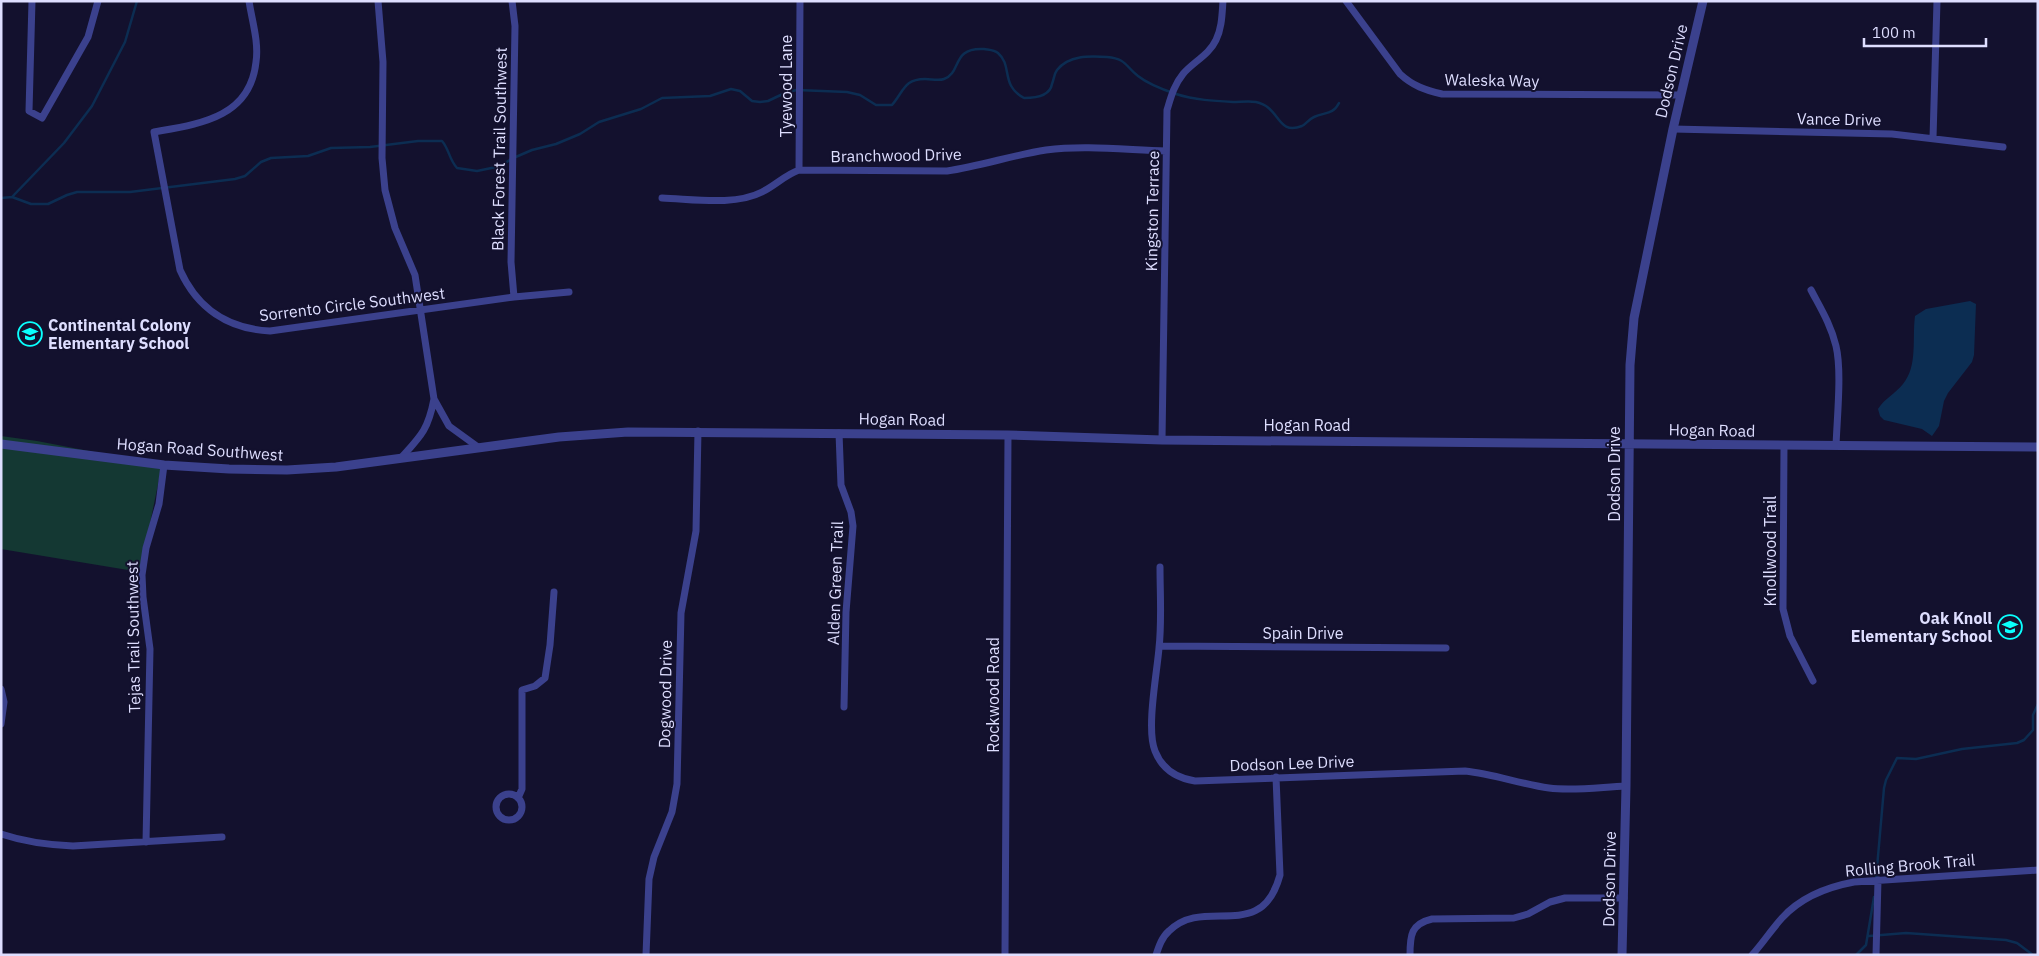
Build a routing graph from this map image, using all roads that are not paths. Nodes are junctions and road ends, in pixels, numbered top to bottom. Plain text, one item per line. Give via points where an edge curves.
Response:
1 (32, 1) edge
2 (98, 1) edge
3 (248, 1) edge
4 (378, 1) edge
5 (512, 1) edge
6 (800, 1) edge
7 (1223, 1) edge
8 (1346, 1) edge
9 (1703, 1) edge
10 (1937, 1) edge
11 (1681, 95) junction
12 (1673, 129) junction
13 (1933, 138) junction
14 (2003, 147) dead end
15 (1166, 150) junction
16 (799, 170) junction
17 (662, 198) dead end
18 (1811, 290) dead end
19 (569, 292) dead end
20 (514, 297) junction
21 (422, 310) junction
22 (434, 400) junction
23 (698, 431) junction
24 (839, 433) junction
25 (1008, 435) junction
26 (576, 436) joint
27 (1162, 440) junction
28 (1, 444) edge
29 (1630, 444) junction
30 (1784, 445) junction
31 (1836, 446) junction
32 (478, 447) junction
33 (2038, 447) edge
34 (401, 458) junction
35 (164, 464) junction
36 (1160, 567) dead end
37 (554, 592) dead end
38 (1160, 646) junction
39 (1446, 648) dead end
40 (1812, 681) dead end
41 (1, 689) edge
42 (844, 707) dead end
43 (1, 724) edge
44 (1276, 777) junction
45 (1626, 786) junction
46 (518, 798) dead end
47 (1, 834) edge
48 (222, 838) dead end
49 (146, 842) junction
50 (2038, 870) edge
51 (1878, 880) junction
52 (1624, 898) junction
53 (646, 955) edge
54 (1005, 955) edge
55 (1156, 955) edge
56 (1410, 955) edge
57 (1622, 955) edge
58 (1752, 955) edge
59 (1876, 955) edge

1 - 2 street via 29,111 42,118 88,38
3 - 21 street, Sorrento Circle Southwest via 256,62 247,90 231,109 220,116 202,123 154,132 180,270 186,283 204,307 229,323 256,330 270,331
4 - 21 street via 384,62 382,158 385,190 395,228 415,275
5 - 20 street, Black Forest Trail Southwest via 511,262
6 - 16 street, Tyewood Lane
7 - 15 street, Kingston Terrace via 1216,41 1184,73 1172,92 1167,110
8 - 11 street, Waleska Way via 1400,74 1422,89 1442,94
9 - 11 street, Dodson Drive
10 - 13 street
11 - 12 street, Dodson Drive
12 - 13 street, Vance Drive via 1892,134
12 - 29 street, Dodson Drive via 1634,318 1630,365
13 - 14 street, Vance Drive
15 - 16 street, Branchwood Drive via 1048,150 971,168 947,170
15 - 27 street, Kingston Terrace
16 - 17 street, Branchwood Drive via 763,192 745,198
18 - 31 street via 1829,322 1836,348
19 - 20 street, Sorrento Circle Southwest
20 - 21 street, Sorrento Circle Southwest
21 - 22 street
22 - 32 street via 449,426
22 - 34 street via 425,430
23 - 24 street, Hogan Road
23 - 26 street, Hogan Road
23 - 53 street, Dogwood Drive via 696,531 681,613 677,784 672,812 649,879
24 - 25 street, Hogan Road
24 - 42 street, Alden Green Trail via 842,485 853,526 846,612
25 - 27 street, Hogan Road
25 - 54 street, Rockwood Road
26 - 32 street, Hogan Road Southwest
27 - 29 street, Hogan Road
28 - 35 street, Hogan Road Southwest
29 - 30 street, Hogan Road
29 - 45 street, Dodson Drive
30 - 31 street, Hogan Road
30 - 40 street, Knollwood Trail via 1783,608 1790,636
31 - 33 street, Hogan Road
32 - 34 street, Hogan Road Southwest
34 - 35 street, Hogan Road Southwest via 288,470
35 - 49 street, Tejas Trail Southwest via 159,504 142,575 150,648
36 - 38 street, Dodson Lee Drive
37 - 46 street via 545,678 522,690 522,789
38 - 39 street, Spain Drive
38 - 44 street, Dodson Lee Drive via 1152,738 1161,764 1174,775 1195,781
41 - 43 street via 4,702
44 - 45 street, Dodson Lee Drive via 1466,771 1550,788
44 - 55 street via 1280,874 1276,890 1268,902 1246,914 1195,918 1177,924 1162,939
45 - 52 street, Dodson Drive
47 - 49 street via 50,846
48 - 49 street
50 - 51 street, Rolling Brook Trail
51 - 58 street, Rolling Brook Trail via 1838,885 1806,898 1782,917
51 - 59 street
52 - 56 street via 1564,898 1514,918 1424,921 1412,933
52 - 57 street, Dodson Drive

